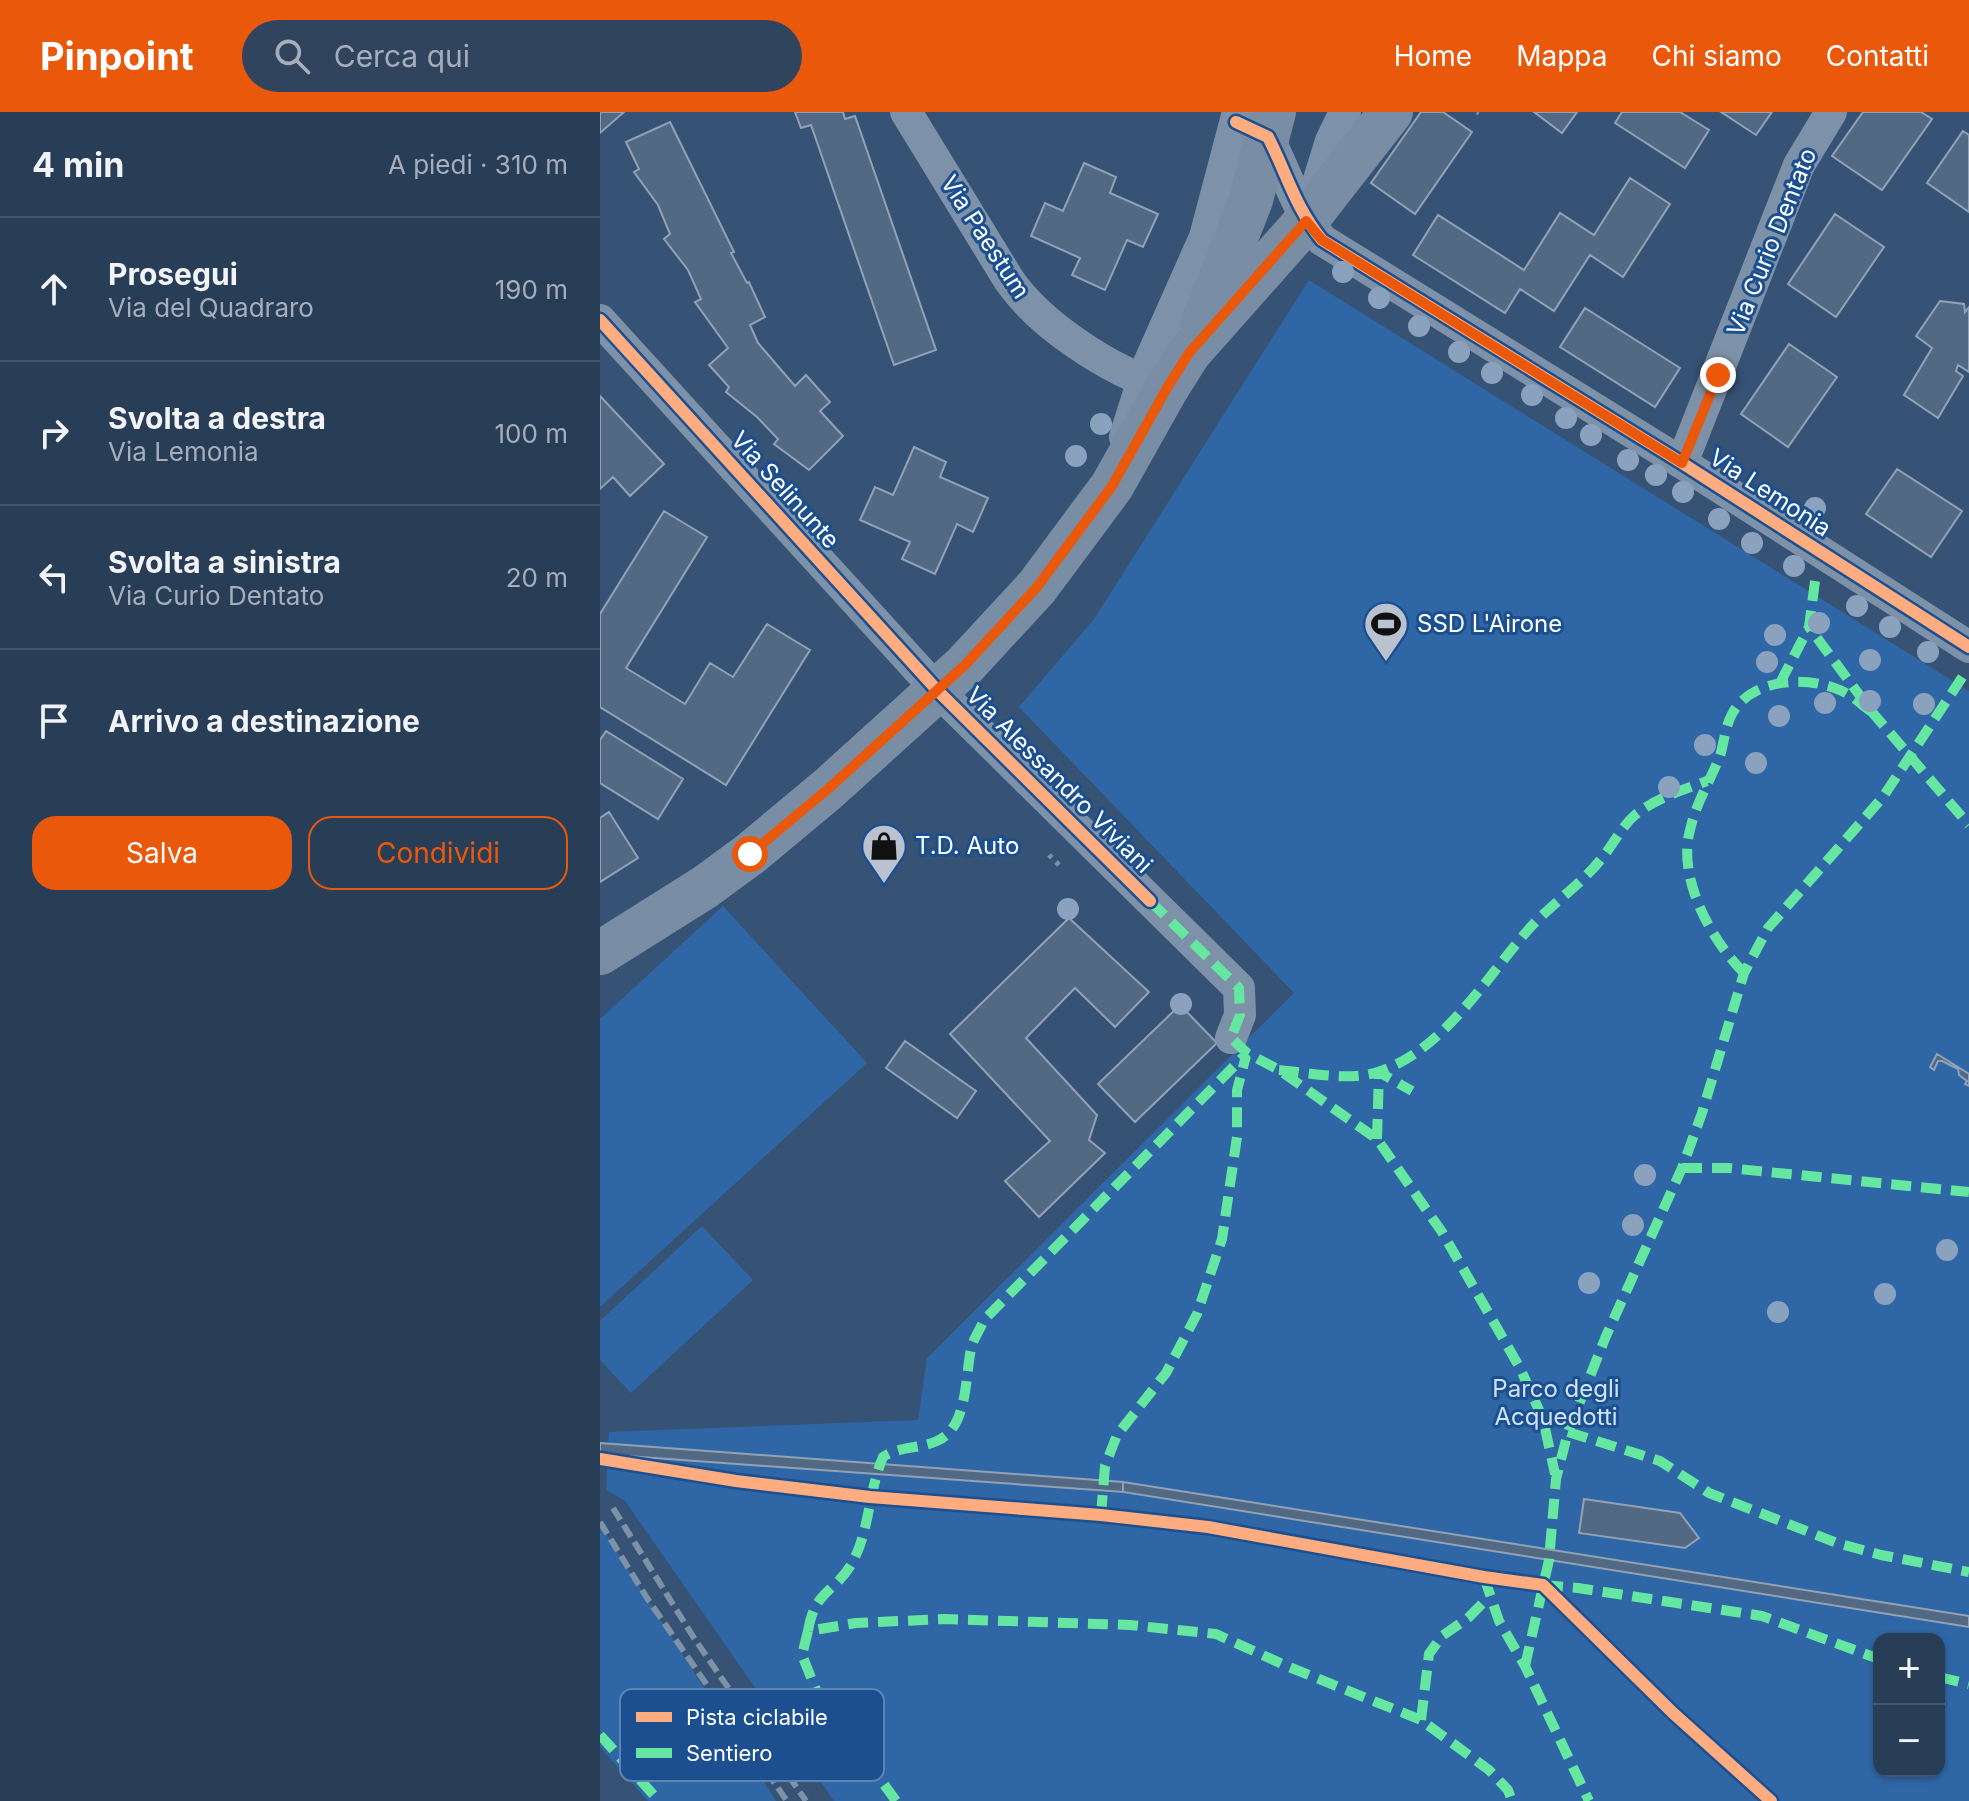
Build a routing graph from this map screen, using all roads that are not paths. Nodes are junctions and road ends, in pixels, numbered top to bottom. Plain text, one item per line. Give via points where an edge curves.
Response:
1 (906, 112) edge
2 (1345, 112) edge
3 (1391, 112) edge
4 (1831, 112) edge
5 (1254, 121) edge
6 (1306, 221) junction
7 (600, 320) edge
8 (1166, 374) junction
9 (1682, 463) junction
10 (1969, 647) edge
11 (937, 690) junction
12 (600, 953) edge
13 (1231, 1038) dead end

1 - 8 street, Via Paestum via 1027,305 1114,367
2 - 6 street
3 - 6 main road
4 - 9 street, Via Curio Dentato via 1799,165
5 - 6 street
5 - 8 main road via 1251,200
6 - 8 main road
6 - 9 street, Via Lemonia via 1322,240
7 - 11 street, Via Selinunte
8 - 11 main road via 1112,486 1037,587
9 - 10 street, Via Lemonia
11 - 12 main road via 739,862
11 - 13 street, Via Alessandro Viviani via 1239,988 1240,1015

